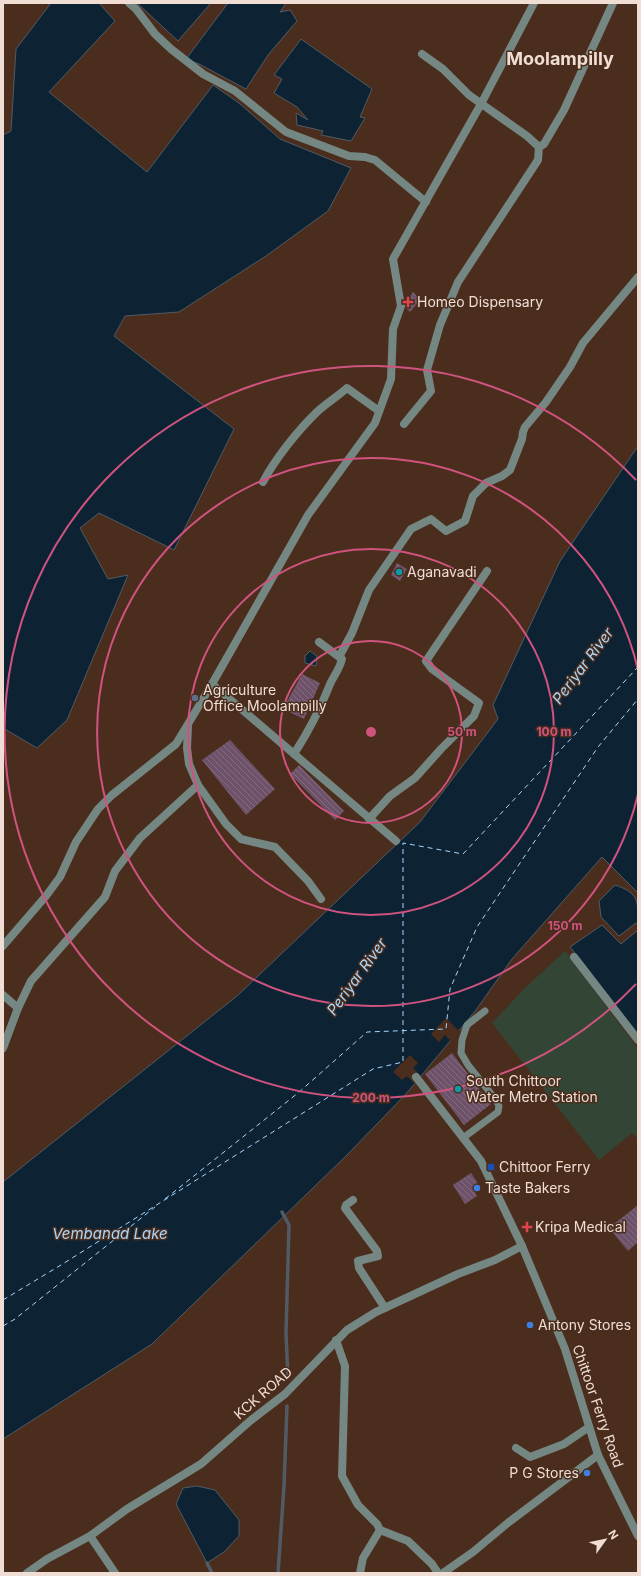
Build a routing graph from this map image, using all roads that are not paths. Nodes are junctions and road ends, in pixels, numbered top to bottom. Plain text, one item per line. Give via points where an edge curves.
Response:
1 (129, 3) edge
2 (534, 3) edge
3 (613, 3) edge
4 (422, 54) dead end
5 (481, 104) junction
6 (539, 147) junction
7 (426, 202) junction
8 (638, 277) edge
9 (379, 411) junction
10 (404, 424) dead end
11 (263, 482) dead end
12 (487, 571) dead end
13 (319, 642) dead end
14 (339, 657) junction
15 (212, 684) junction
16 (188, 725) junction
17 (294, 754) junction
18 (198, 785) junction
19 (369, 819) junction
20 (396, 841) dead end
21 (321, 898) dead end
22 (3, 946) edge
23 (574, 957) dead end
24 (3, 995) edge
25 (18, 1008) junction
26 (486, 1011) dead end
27 (638, 1040) edge
28 (3, 1048) edge
29 (416, 1077) dead end
30 (463, 1138) junction
31 (353, 1200) dead end
32 (522, 1246) junction
33 (385, 1308) junction
34 (336, 1340) junction
35 (589, 1427) junction
36 (516, 1448) dead end
37 (598, 1455) junction
38 (380, 1530) junction
39 (90, 1536) junction
40 (638, 1536) edge
41 (27, 1573) edge
42 (115, 1573) edge
43 (360, 1573) edge
44 (438, 1573) edge
45 (443, 1573) edge

1 - 7 street via 170,49 203,74 235,91 286,132 349,156 375,160
2 - 5 street
3 - 6 street via 564,110 544,144
4 - 5 street via 443,69
5 - 6 street
5 - 7 street
6 - 10 street via 538,160 458,282 440,324 427,370 431,391
7 - 9 street via 393,259 401,306 393,329 391,379
8 - 14 street via 583,343 546,402 525,427 510,470 486,483 473,496 465,521 446,531 431,519 411,529 370,590
9 - 11 street via 347,388 318,412 298,434 270,468
9 - 15 street via 375,423 308,516
12 - 19 street via 426,661 432,669 479,703 474,716 415,778 390,796
13 - 14 street
14 - 17 street via 342,659 341,665 310,729
15 - 16 street
15 - 17 street
16 - 18 street via 189,764
16 - 22 street via 176,744 98,809 76,842 60,877
17 - 19 street
18 - 21 street via 226,824 241,839 275,847
18 - 25 street via 140,838 115,871 105,897 31,981
19 - 20 street
23 - 27 street
24 - 25 street
25 - 28 street
26 - 30 lane via 467,1025 461,1053 496,1100 498,1112
29 - 30 street, Chittoor Ferry Road
30 - 32 street, Chittoor Ferry Road via 481,1161
31 - 33 street via 345,1208 377,1251 378,1256 358,1261 359,1268
32 - 33 street, KCK ROAD
32 - 35 street, Chittoor Ferry Road via 565,1349
33 - 34 street, KCK ROAD via 347,1330
34 - 38 street via 345,1366 342,1476 358,1505
34 - 39 street, KCK ROAD via 288,1391 201,1464 127,1509
35 - 36 street via 564,1444 530,1457
35 - 37 street, Chittoor Ferry Road
37 - 40 street, Chittoor Ferry Road
37 - 45 street
38 - 43 street via 364,1558
38 - 44 street via 408,1540
39 - 41 street, KCK ROAD
39 - 42 street

